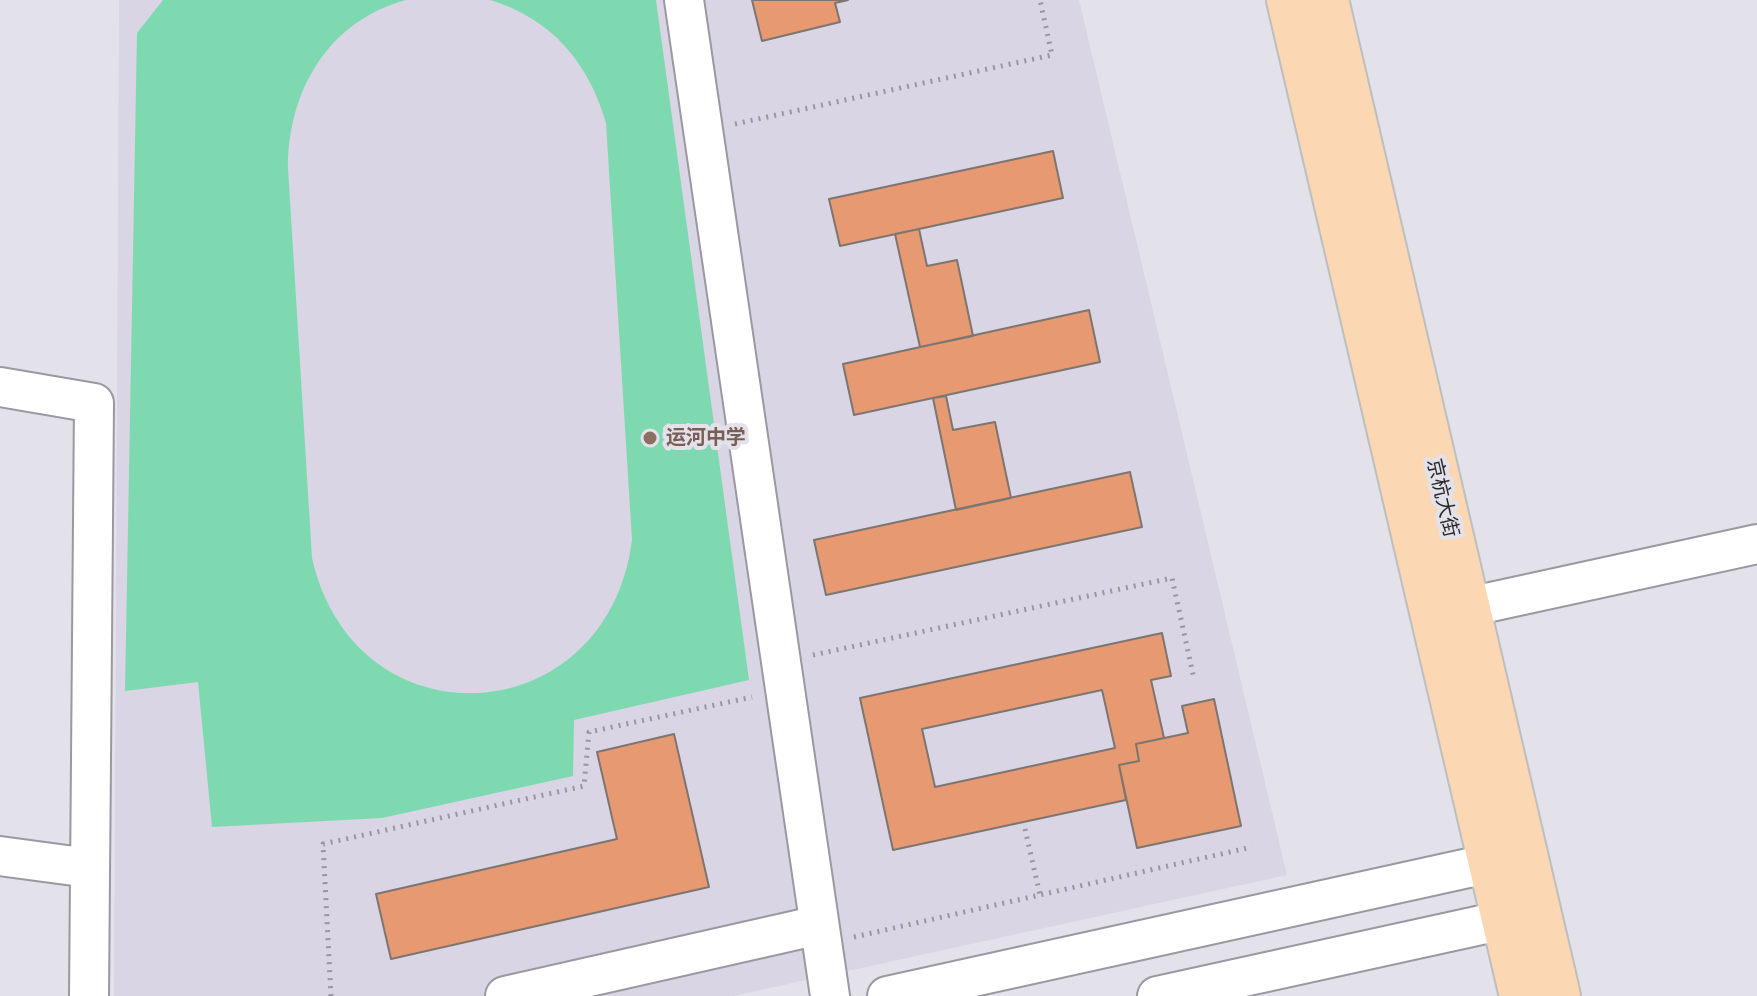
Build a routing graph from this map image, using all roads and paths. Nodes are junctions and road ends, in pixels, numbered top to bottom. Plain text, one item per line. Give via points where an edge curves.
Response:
1 (684, 0) edge
2 (1040, 0) edge
3 (1289, 0) edge
4 (1326, 0) edge
5 (703, 131) junction
6 (0, 387) edge
7 (1757, 544) edge
8 (1468, 607) junction
9 (783, 676) junction
10 (1194, 679) dead end
11 (1025, 829) dead end
12 (1252, 847) dead end
13 (0, 856) edge
14 (1491, 863) junction
15 (89, 868) junction
16 (1040, 895) junction
17 (1504, 920) junction
18 (821, 935) junction
19 (89, 996) edge
20 (331, 996) edge
21 (505, 996) edge
22 (830, 996) edge
23 (887, 996) edge
24 (1157, 996) edge
25 (1522, 996) edge
26 (1558, 996) edge

1 - 5 street
2 - 5 path via 1052,55
3 - 14 main road, 京杭大街
4 - 8 main road, 京杭大街
5 - 9 street
6 - 15 street via 94,403
7 - 8 street
8 - 26 main road, 京杭大街
9 - 10 path via 1172,578
9 - 18 street
9 - 20 path via 589,732 584,786 323,844
11 - 16 path
12 - 16 path
13 - 15 street
14 - 17 main road, 京杭大街
14 - 23 street
15 - 19 street
16 - 18 path
17 - 24 street
17 - 25 main road, 京杭大街
18 - 21 street
18 - 22 street

